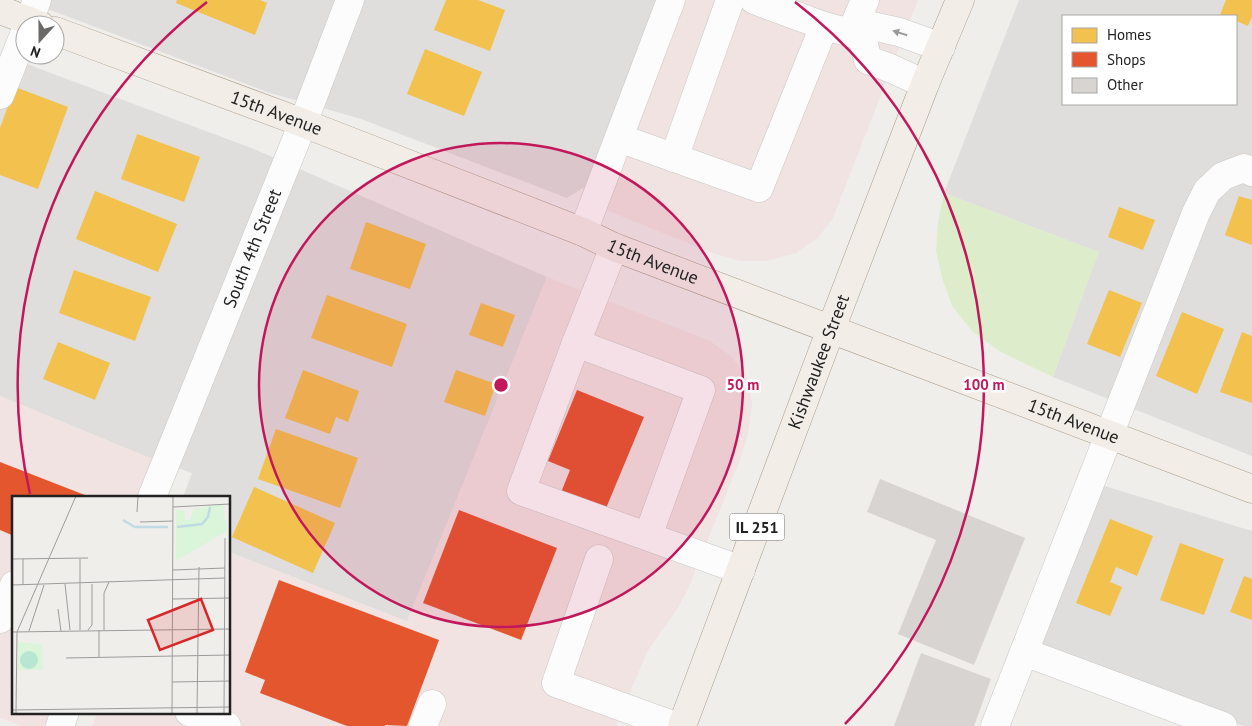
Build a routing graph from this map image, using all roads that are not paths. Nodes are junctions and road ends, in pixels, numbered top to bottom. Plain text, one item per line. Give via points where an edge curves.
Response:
1 (350, 0) edge
2 (671, 0) edge
3 (730, 0) edge
4 (754, 0) edge
5 (865, 0) edge
6 (960, 0) edge
7 (0, 10) edge
8 (15, 15) edge
9 (824, 26) junction
10 (65, 35) edge
11 (856, 35) junction
12 (941, 47) junction
13 (15, 61) edge
14 (925, 84) junction
15 (0, 96) edge
16 (303, 123) junction
17 (619, 138) junction
18 (674, 158) junction
19 (1252, 172) edge
20 (583, 232) junction
21 (614, 247) junction
22 (832, 329) junction
23 (576, 343) junction
24 (1109, 435) junction
25 (1252, 489) edge
26 (152, 496) edge
27 (648, 536) junction
28 (599, 559) dead end
29 (741, 570) junction
30 (12, 589) edge
31 (0, 619) edge
32 (1024, 652) junction
33 (64, 714) edge
34 (184, 714) edge
35 (194, 714) edge
36 (60, 726) edge
37 (180, 726) edge
38 (227, 726) edge
39 (675, 726) edge
40 (682, 726) edge
41 (995, 726) edge
42 (1223, 726) edge

1 - 16 street, South 4th Street
2 - 17 street
3 - 18 street
4 - 9 street
5 - 11 street
6 - 12 main road, Kishwaukee Street / IL 251
7 - 8 main road
9 - 11 street
9 - 18 street via 758,188
10 - 16 main road, 15th Avenue
12 -> 11 street via 872,26
11 - 14 street via 868,60
12 - 14 main road, Kishwaukee Street / IL 251
13 - 15 street
14 - 22 main road, Kishwaukee Street / IL 251
16 - 20 main road, 15th Avenue
16 - 26 street, South 4th Street
17 - 18 street
17 - 20 street
19 - 24 street via 1244,168 1223,176 1207,191
20 - 21 main road, 15th Avenue
21 - 22 main road, 15th Avenue
21 - 23 street
22 - 24 main road, 15th Avenue
22 - 29 main road, Kishwaukee Street / IL 251
23 - 27 street via 701,390
23 - 27 street via 521,491
24 - 25 main road, 15th Avenue
24 - 32 street
27 - 29 street
28 - 39 street via 556,683
29 - 40 main road, Kishwaukee Street / IL 251
30 - 31 street
32 - 41 street
32 - 42 street
33 - 36 street
34 - 37 street
35 - 38 street

